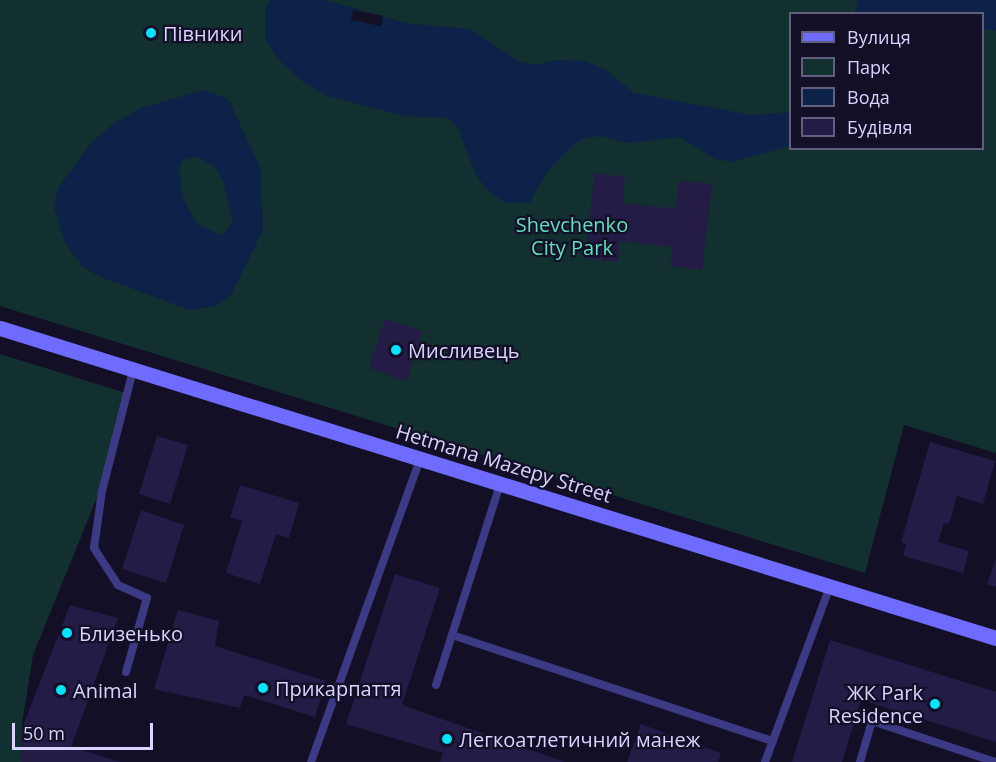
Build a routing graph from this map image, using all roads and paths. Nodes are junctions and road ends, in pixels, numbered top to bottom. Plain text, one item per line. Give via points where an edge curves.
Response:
1 (0, 328) edge
2 (133, 370) junction
3 (420, 459) junction
4 (500, 484) junction
5 (830, 586) junction
6 (452, 635) junction
7 (996, 638) edge
8 (126, 672) dead end
9 (436, 684) dead end
10 (773, 741) junction
11 (311, 762) edge
12 (765, 762) edge
13 (860, 762) edge
14 (995, 762) edge

1 - 2 main road, Hetmana Mazepy Street
2 - 3 main road, Hetmana Mazepy Street
2 - 8 lane via 102,491 94,548 118,585 147,598
3 - 4 main road, Hetmana Mazepy Street
3 - 11 lane
4 - 5 main road, Hetmana Mazepy Street
4 - 6 lane
5 - 7 main road, Hetmana Mazepy Street
5 - 10 lane
6 - 9 lane
6 - 10 lane
10 - 12 lane
13 - 14 lane via 872,721

